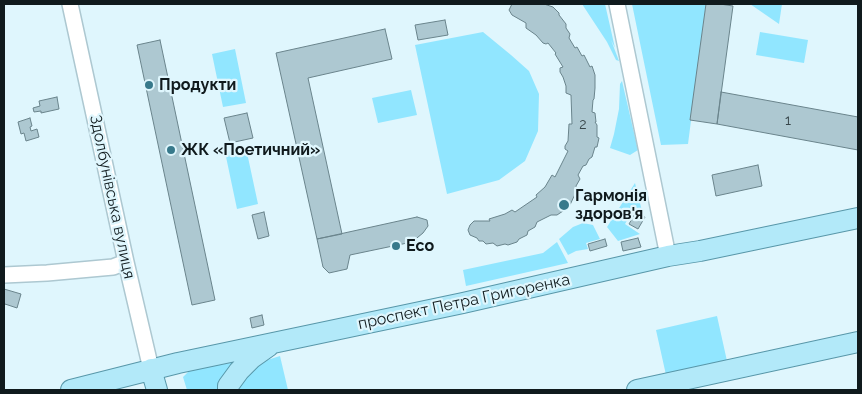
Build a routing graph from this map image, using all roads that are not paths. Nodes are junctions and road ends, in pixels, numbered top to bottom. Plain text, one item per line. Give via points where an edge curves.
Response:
1 (70, 4) edge
2 (617, 4) edge
3 (854, 221) edge
4 (668, 256) junction
5 (126, 262) junction
6 (4, 275) edge
7 (857, 342) edge
8 (272, 344) junction
9 (151, 369) junction
10 (71, 390) edge
11 (157, 390) edge
12 (228, 390) edge
13 (637, 390) edge

1 - 5 street, Здолбунівська вулиця
2 - 4 street
3 - 4 main road, проспект Петра Григоренка
4 - 8 main road, проспект Петра Григоренка
5 - 6 street via 113,267
5 - 9 street, Здолбунівська вулиця
7 - 13 main road
8 - 9 main road, проспект Петра Григоренка
8 - 12 main road via 239,371
9 - 10 main road, проспект Петра Григоренка
9 - 11 main road, Здолбунівська вулиця

